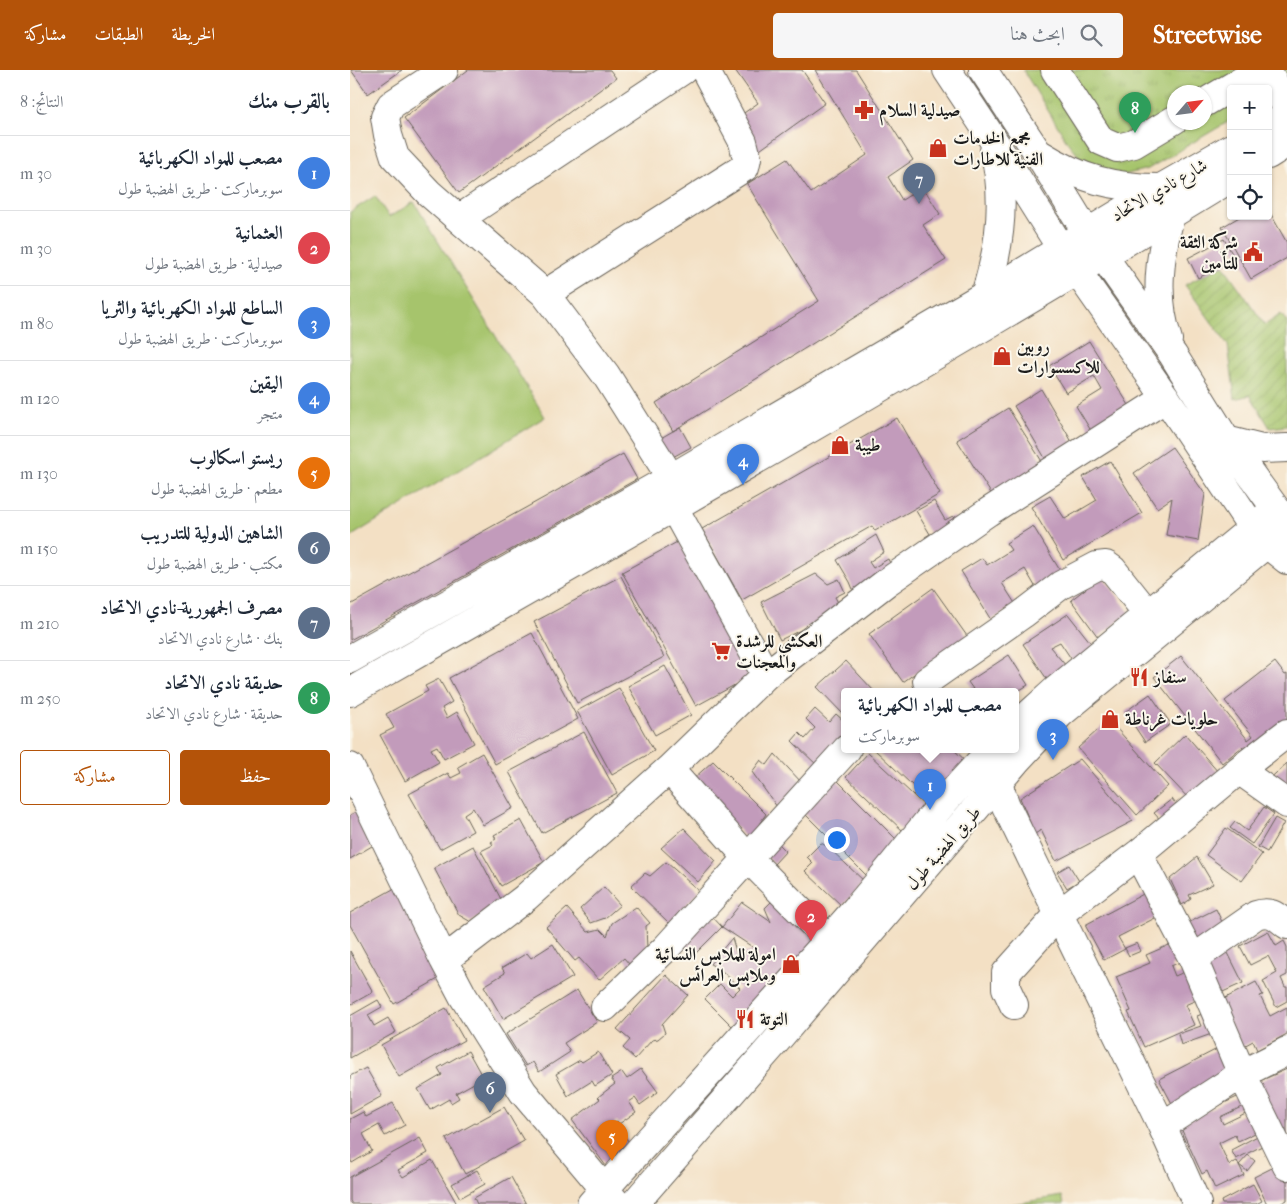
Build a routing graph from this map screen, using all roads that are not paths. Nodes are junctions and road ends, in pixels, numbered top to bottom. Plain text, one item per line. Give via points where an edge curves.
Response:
1 (444, 70) edge
2 (683, 70) edge
3 (706, 70) edge
4 (946, 70) edge
5 (983, 70) edge
6 (1055, 70) edge
7 (1212, 98) edge
8 (1287, 110) edge
9 (1287, 116) edge
10 (1167, 124) edge
11 (1272, 125) edge
12 (990, 135) junction
13 (1287, 143) edge
14 (1227, 150) edge
15 (1272, 152) edge
16 (1038, 153) junction
17 (1227, 180) edge
18 (1161, 188) junction
19 (1171, 214) junction
20 (459, 219) junction
21 (1087, 233) junction
22 (1061, 248) junction
23 (1103, 255) junction
24 (1077, 271) junction
25 (545, 294) junction
26 (985, 295) junction
27 (1173, 355) junction
28 (1166, 398) junction
29 (1226, 440) junction
30 (1287, 448) edge
31 (671, 478) junction
32 (674, 508) junction
33 (1278, 528) edge
34 (1148, 614) junction
35 (350, 659) edge
36 (766, 675) junction
37 (926, 681) dead end
38 (350, 692) edge
39 (1019, 723) edge
40 (1287, 734) edge
41 (843, 753) edge
42 (989, 753) edge
43 (350, 767) edge
44 (669, 769) junction
45 (1239, 770) junction
46 (998, 784) junction
47 (1287, 804) edge
48 (1138, 854) junction
49 (747, 857) junction
50 (1059, 914) junction
51 (1287, 925) edge
52 (829, 940) junction
53 (1193, 959) junction
54 (444, 960) junction
55 (1014, 1005) dead end
56 (605, 1007) dead end
57 (1287, 1050) edge
58 (1242, 1074) junction
59 (1162, 1126) junction
60 (1287, 1166) edge
61 (604, 1199) edge
62 (634, 1204) edge
63 (1197, 1204) edge

1 - 20 main road via 391,105 385,117 395,157
2 - 20 main road
3 - 25 main road via 743,142 747,158 744,167
4 - 12 main road
5 - 16 main road
6 - 10 main road via 1102,141 1117,148 1134,144
7 - 8 main road via 1257,72 1269,73
9 - 11 main road
12 - 22 main road
12 - 26 main road via 1001,204 997,250
13 - 15 main road
14 - 18 main road, شارع نادي الاتحاد
16 - 18 main road via 1076,174 1109,184
16 - 21 main road
17 - 19 main road, شارع نادي الاتحاد
18 - 21 main road, شارع نادي الاتحاد
19 - 23 main road, شارع نادي الاتحاد
19 - 27 main road via 1164,237 1159,285 1161,309
20 - 25 main road
21 - 22 main road, شارع نادي الاتحاد
21 - 23 main road
22 - 24 main road
22 - 26 main road, شارع نادي الاتحاد
23 - 24 main road, شارع نادي الاتحاد
23 - 27 main road
24 - 28 main road
24 - 32 main road, شارع نادي الاتحاد
25 - 31 main road via 606,375
26 - 31 main road, شارع نادي الاتحاد
27 - 29 main road
28 - 33 main road
28 - 36 main road via 894,576
29 - 30 main road via 1262,449
29 - 33 main road
31 - 35 main road, شارع نادي الاتحاد
32 - 36 main road
32 - 38 main road, شارع نادي الاتحاد
33 - 34 main road
33 - 46 main road, طريق الهضبة طول via 1060,714
34 - 37 main road via 1113,570 1097,566 1061,585
34 - 39 main road
36 - 44 main road
40 - 45 main road
41 - 49 main road
42 - 52 main road, طريق الهضبة طول via 939,807
43 - 54 main road
44 - 49 main road
44 - 54 main road via 525,898
45 - 47 main road
45 - 48 main road
46 - 50 main road
46 - 62 main road, طريق الهضبة طول
48 - 50 main road
48 - 53 main road
49 - 52 main road
49 - 56 main road via 666,948
50 - 55 main road via 1006,973 1006,988
50 - 59 main road
51 - 53 main road via 1265,912 1256,915
52 - 61 main road, طريق الهضبة طول
53 - 58 main road
54 - 61 main road via 467,1004 523,1092
57 - 58 main road
58 - 59 main road
58 - 60 main road
59 - 63 main road

